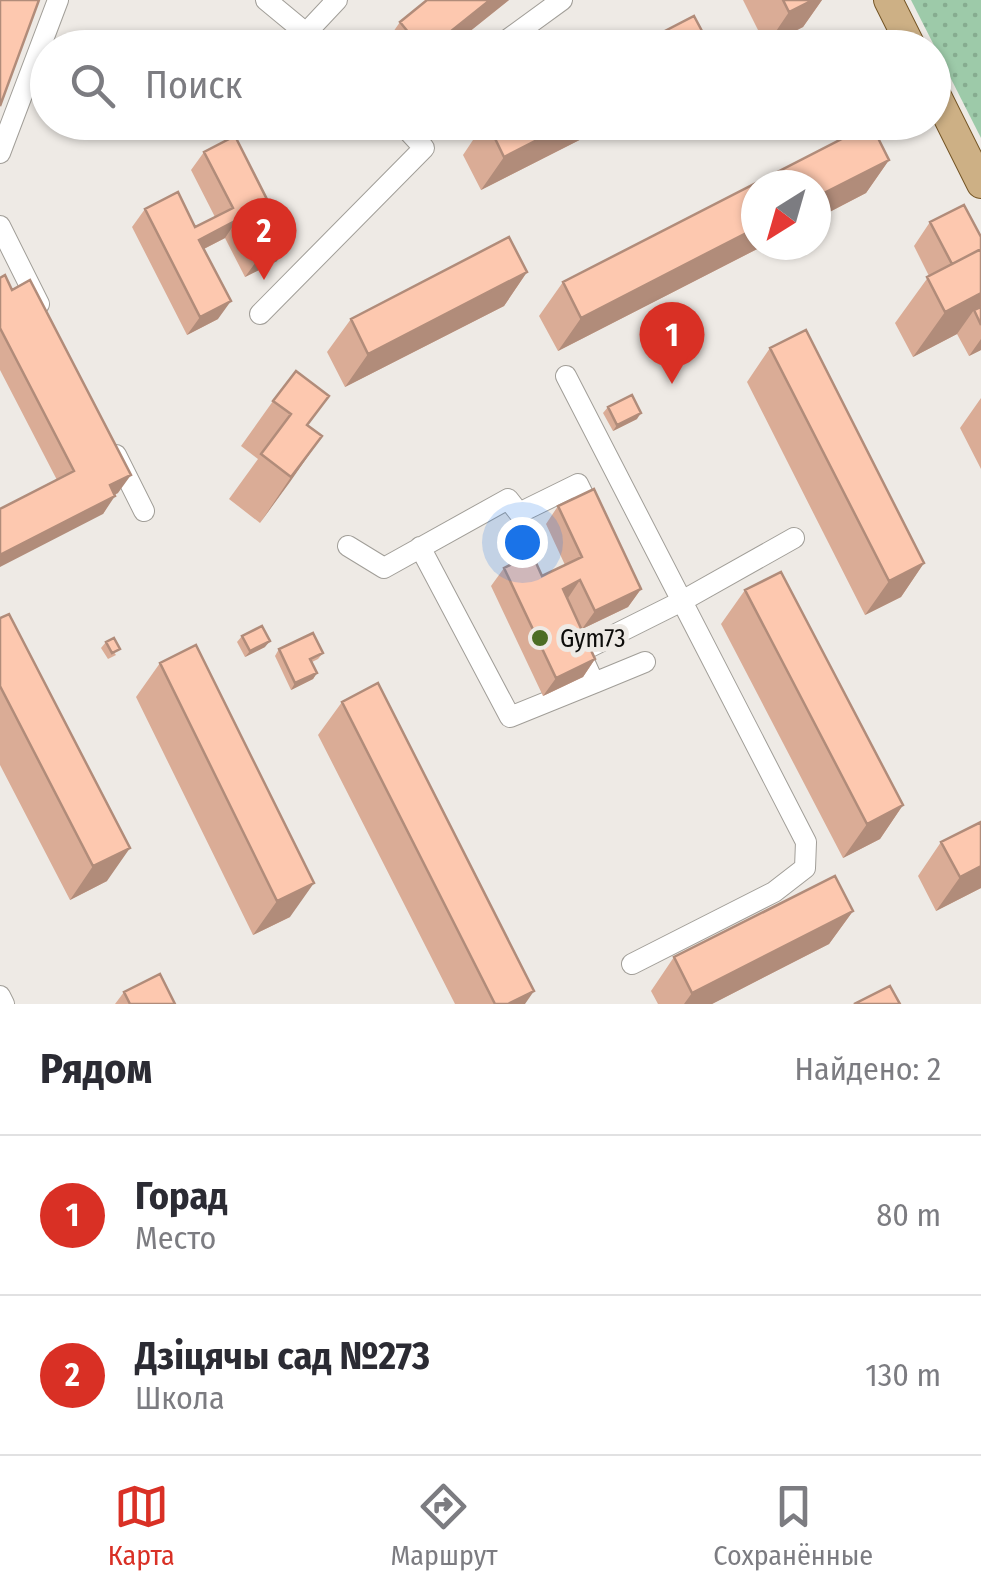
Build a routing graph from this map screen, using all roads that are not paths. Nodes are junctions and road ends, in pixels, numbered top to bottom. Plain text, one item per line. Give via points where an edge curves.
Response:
1 (58, 0) edge
2 (266, 0) edge
3 (336, 0) edge
4 (562, 0) edge
5 (888, 0) edge
6 (47, 30) edge
7 (302, 30) edge
8 (309, 30) edge
9 (521, 30) edge
10 (903, 30) edge
11 (30, 74) edge
12 (951, 124) edge
13 (417, 140) edge
14 (0, 153) edge
15 (981, 184) edge
16 (0, 226) edge
17 (260, 314) dead end
18 (45, 315) edge
19 (566, 376) dead end
20 (108, 440) edge
21 (144, 511) dead end
22 (602, 535) edge
23 (794, 538) dead end
24 (348, 546) dead end
25 (420, 547) junction
26 (682, 601) junction
27 (644, 662) dead end
28 (594, 683) junction
29 (632, 964) dead end
30 (0, 996) edge
31 (4, 1004) edge

1 - 6 street
2 - 7 street
3 - 8 street
4 - 9 street
5 - 10 main road
11 - 14 street
12 - 15 main road
13 - 17 street via 424,148
16 - 18 street
19 - 26 street
20 - 21 street
22 - 25 street via 578,484 519,512 508,499
23 - 26 street
24 - 25 street via 384,568
25 - 28 street via 510,717
26 - 28 street via 639,612 580,652
26 - 29 street via 806,842 805,868 774,892
27 - 28 street
30 - 31 street

